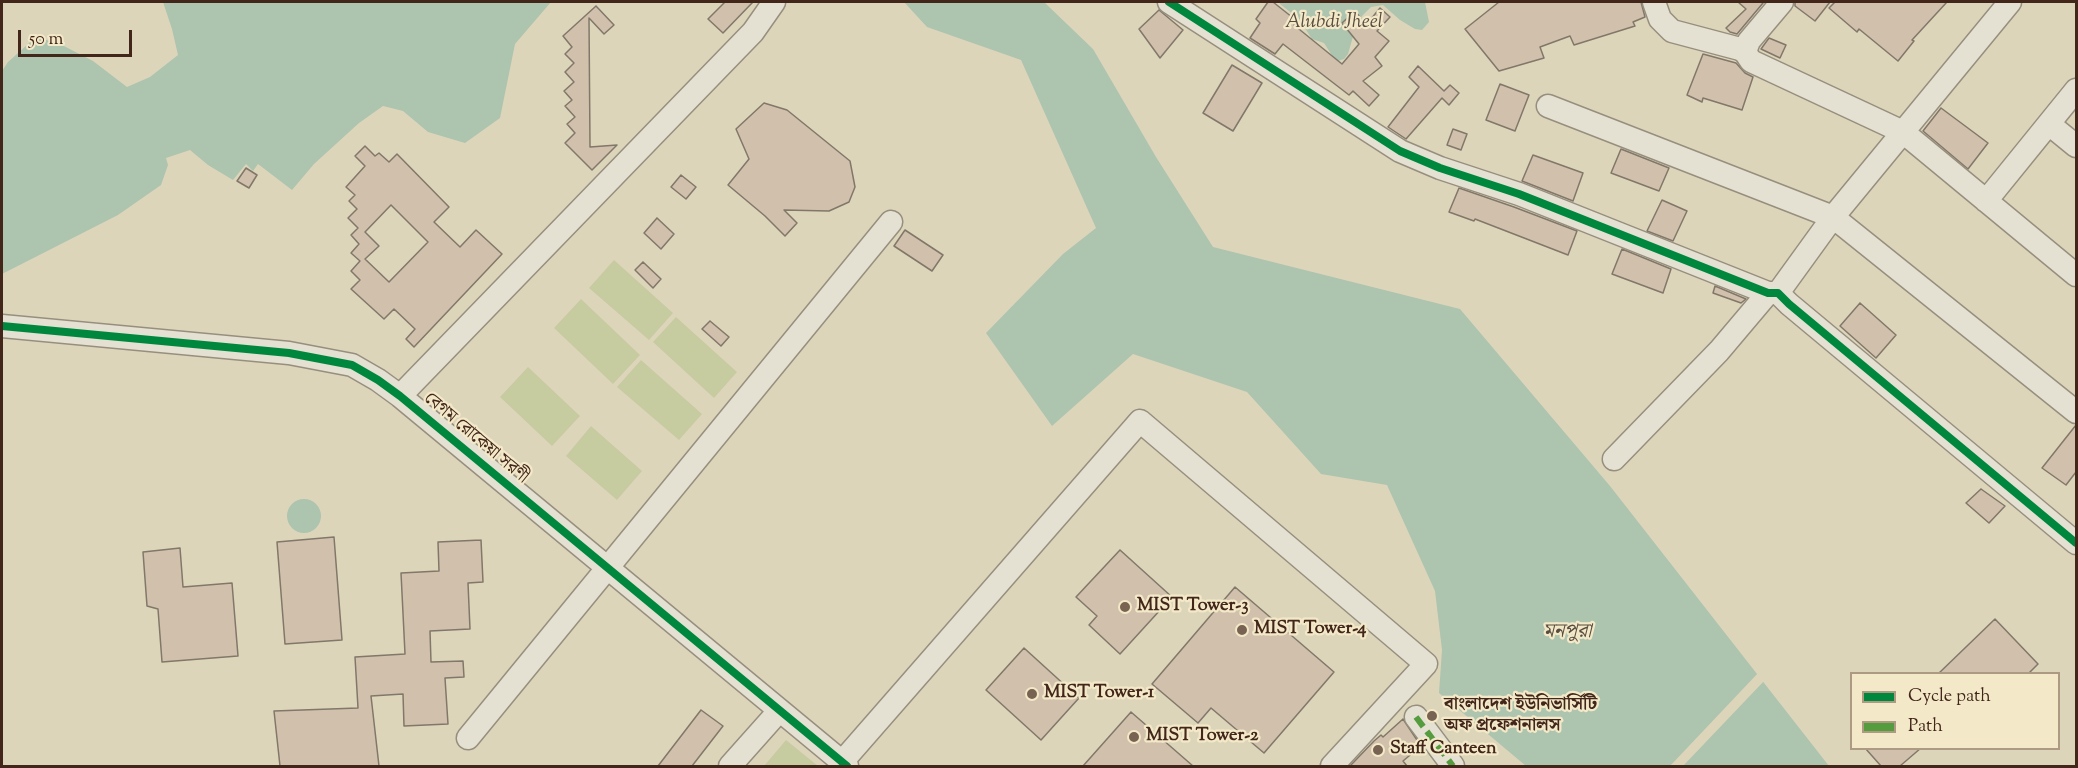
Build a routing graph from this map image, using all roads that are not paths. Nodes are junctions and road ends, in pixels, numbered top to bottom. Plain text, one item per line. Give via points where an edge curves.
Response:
1 (774, 2) edge
2 (1169, 2) edge
3 (1654, 2) edge
4 (1782, 2) edge
5 (2003, 4) edge
6 (1745, 52) junction
7 (2076, 90) edge
8 (1548, 106) dead end
9 (2049, 124) junction
10 (1903, 132) junction
11 (2076, 146) edge
12 (1986, 201) junction
13 (1833, 217) junction
14 (891, 222) dead end
15 (2076, 275) edge
16 (1773, 293) junction
17 (2, 326) edge
18 (400, 396) junction
19 (2076, 412) edge
20 (1614, 459) dead end
21 (2076, 543) edge
22 (607, 568) junction
23 (779, 711) junction
24 (1416, 717) dead end
25 (468, 738) dead end
26 (844, 764) edge
27 (730, 766) edge
28 (1332, 766) edge
29 (1453, 766) edge

1 - 18 street via 753,32
2 - 16 street via 1400,151
3 - 6 street via 1660,19 1672,32
4 - 6 street via 1749,41
5 - 10 street
6 - 10 street via 1751,61
7 - 9 street
8 - 13 street
9 - 11 street
9 - 12 street
10 - 12 street
10 - 13 street
12 - 15 street
13 - 16 street
13 - 19 street
14 - 22 street
16 - 20 street
16 - 21 street
17 - 18 street, বেগম রোকেয়া সরণী via 325,359 352,365
18 - 22 street, বেগম রোকেয়া সরণী
22 - 23 street, বেগম রোকেয়া সরণী
22 - 25 street
23 - 26 street, বেগম রোকেয়া সরণী
23 - 27 street
24 - 29 street
26 - 28 street via 1140,422 1426,664

